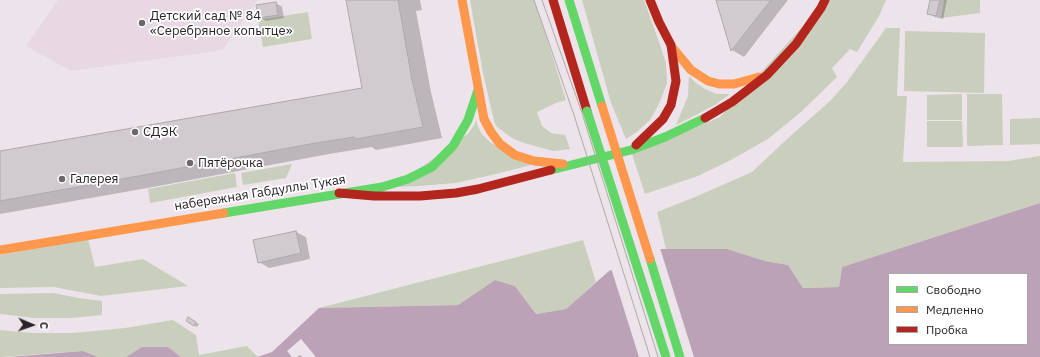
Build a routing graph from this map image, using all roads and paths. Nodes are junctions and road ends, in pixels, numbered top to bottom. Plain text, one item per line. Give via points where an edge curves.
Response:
1 (462, 0) edge
2 (553, 0) edge
3 (569, 0) edge
4 (650, 0) edge
5 (825, 0) edge
6 (671, 45) junction
7 (767, 74) junction
8 (478, 90) junction
9 (631, 150) junction
10 (574, 165) junction
11 (339, 193) junction
12 (0, 250) edge
13 (666, 357) edge
14 (680, 357) edge

1 - 8 main road
2 - 13 main road, bridge
3 - 14 main road, bridge
4 - 6 main road
5 - 7 main road via 796,44
6 - 7 main road via 691,70 708,81 734,84
6 - 9 main road via 676,81 671,105 663,119
7 - 9 main road via 732,102 701,120
8 - 10 main road via 484,119 500,144 515,155 534,161
8 - 11 main road, набережная Габдуллы Тукая via 468,120 453,146 432,167 408,179
9 - 10 main road
10 - 11 main road via 456,193 412,196
11 - 12 main road, набережная Габдуллы Тукая

